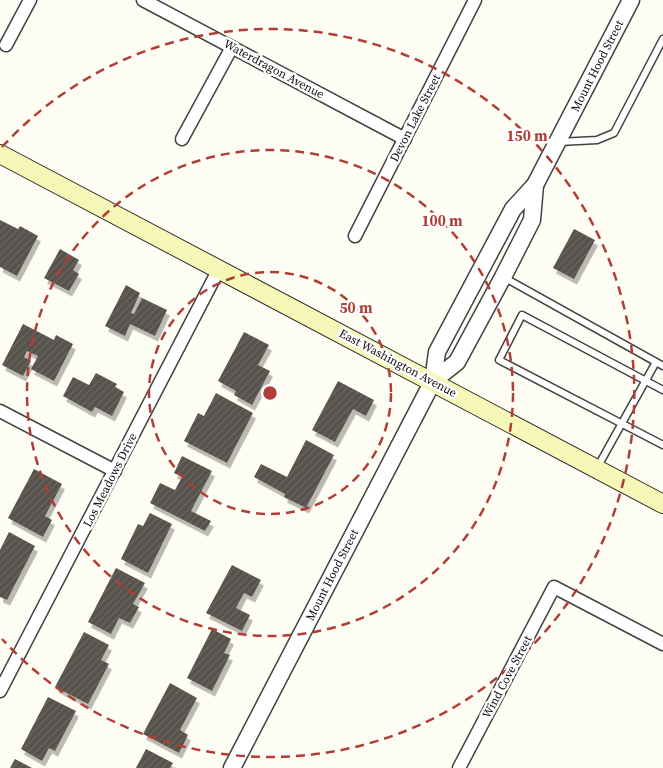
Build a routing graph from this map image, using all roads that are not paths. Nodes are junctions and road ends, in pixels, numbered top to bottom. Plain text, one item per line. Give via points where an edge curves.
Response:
1 (30, 0) edge
2 (143, 0) edge
3 (475, 0) edge
4 (631, 0) edge
5 (663, 39) edge
6 (6, 45) dead end
7 (232, 47) junction
8 (405, 138) junction
9 (182, 139) dead end
10 (558, 142) junction
11 (0, 154) edge
12 (535, 185) junction
13 (354, 236) dead end
14 (218, 269) junction
15 (503, 277) junction
16 (656, 362) junction
17 (663, 366) edge
18 (432, 381) junction
19 (646, 381) junction
20 (663, 390) edge
21 (0, 410) edge
22 (622, 424) junction
23 (663, 445) edge
24 (596, 468) junction
25 (115, 470) junction
26 (663, 504) edge
27 (663, 644) edge
28 (0, 691) edge
29 (232, 768) edge
30 (459, 768) edge

1 - 6 street
2 - 7 street, Waterdragon Avenue
3 - 8 street, Devon Lake Street
4 - 10 street, Mount Hood Street
5 - 10 lane via 614,133 597,140
7 - 8 street, Waterdragon Avenue
7 - 9 street
8 - 13 street, Devon Lake Street
10 - 12 street, Mount Hood Street
11 - 14 main road, East Washington Avenue
12 - 15 street, Mount Hood Street via 532,220
12 - 18 street, Mount Hood Street via 513,209 437,352
14 - 18 main road, East Washington Avenue
14 - 25 street, Los Meadows Drive
15 - 16 lane
15 - 18 street, Mount Hood Street via 457,362
16 - 17 lane
16 - 19 lane
18 - 24 main road, East Washington Avenue
18 - 29 street, Mount Hood Street
19 - 20 lane
19 - 22 lane
19 - 22 lane via 522,315 499,360
21 - 25 street
22 - 23 lane
22 - 24 lane
24 - 26 main road, East Washington Avenue
25 - 28 street, Los Meadows Drive
27 - 30 street, Wind Cove Street via 554,587

